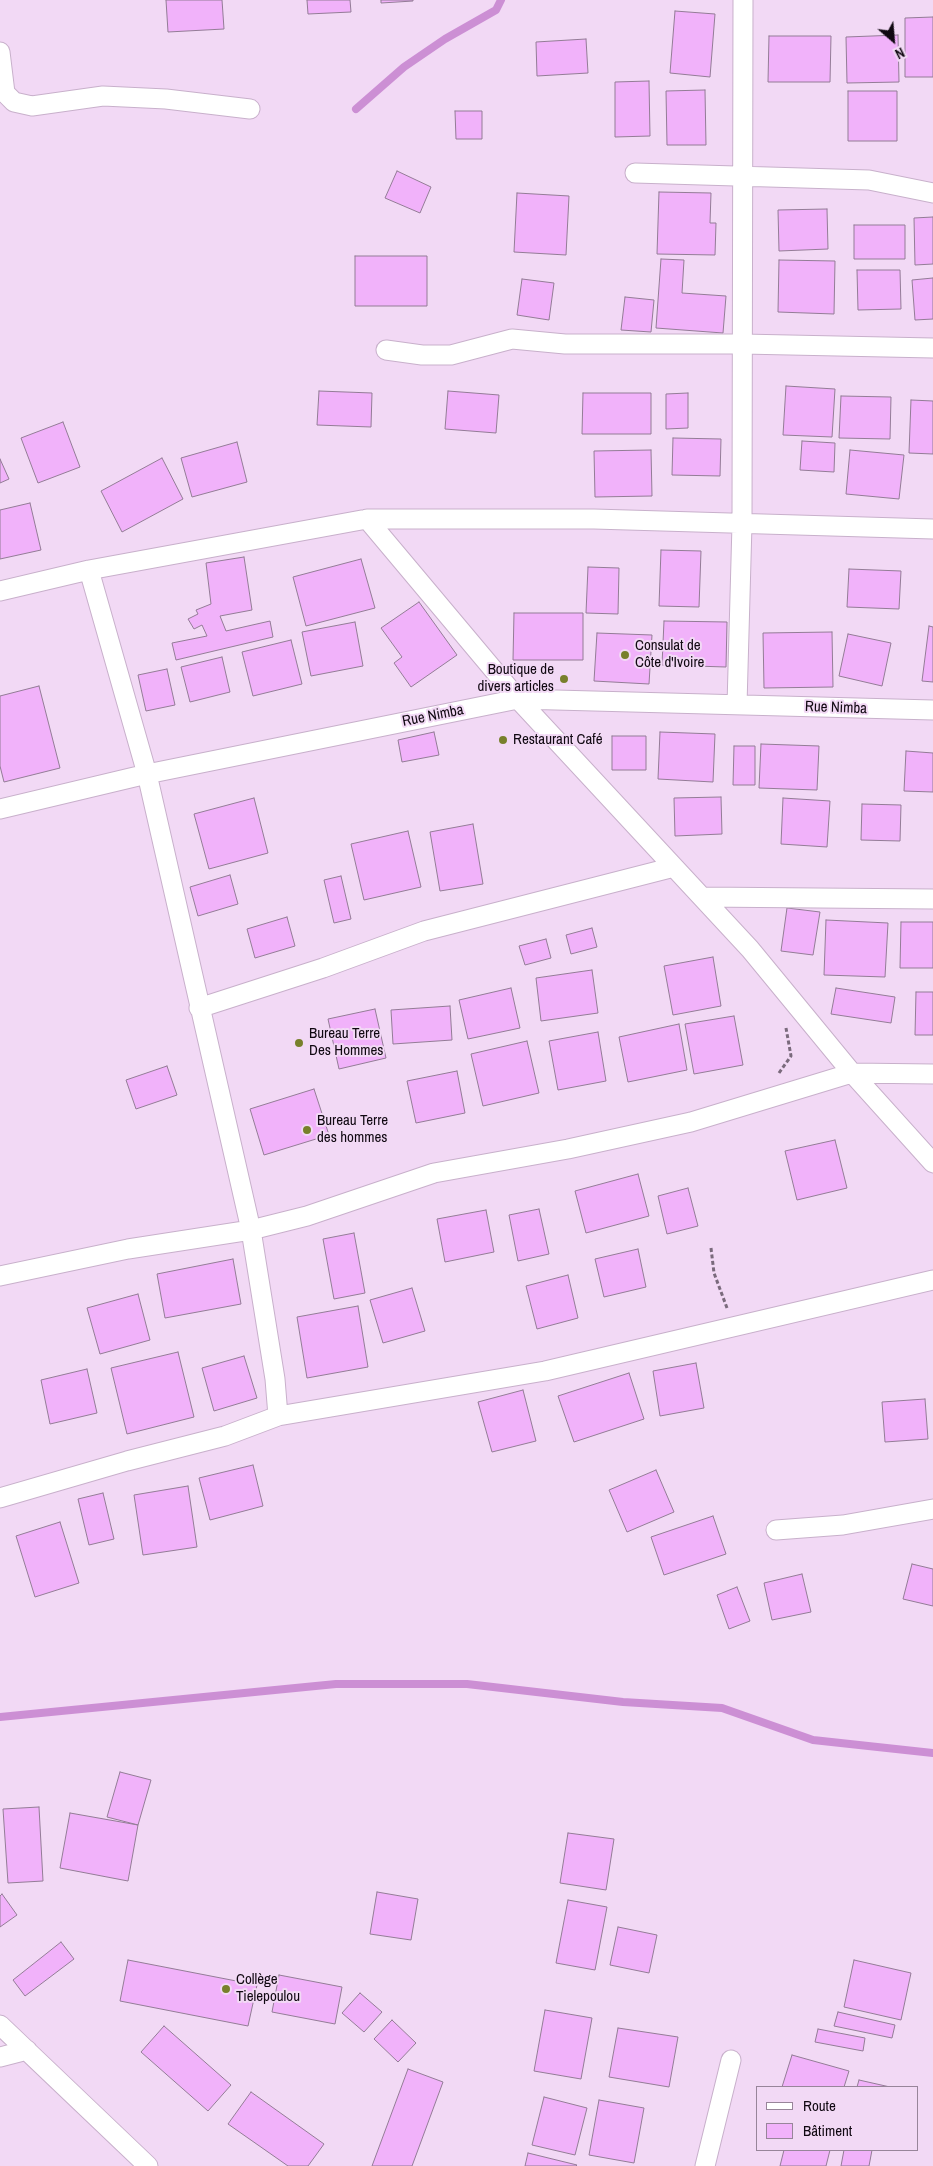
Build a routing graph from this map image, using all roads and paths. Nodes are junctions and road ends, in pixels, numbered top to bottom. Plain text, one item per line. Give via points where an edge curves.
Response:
1 (743, 0) edge
2 (0, 52) edge
3 (250, 109) dead end
4 (636, 173) dead end
5 (742, 175) junction
6 (933, 193) edge
7 (742, 344) junction
8 (933, 348) edge
9 (386, 350) dead end
10 (367, 519) junction
11 (742, 524) junction
12 (933, 529) edge
13 (89, 570) junction
14 (0, 591) edge
15 (518, 699) junction
16 (737, 705) junction
17 (933, 710) edge
18 (147, 774) junction
19 (0, 808) edge
20 (674, 867) junction
21 (702, 897) junction
22 (933, 899) edge
23 (198, 1008) junction
24 (786, 1027) dead end
25 (852, 1073) junction
26 (933, 1074) edge
27 (770, 1098) junction
28 (933, 1163) edge
29 (251, 1230) junction
30 (711, 1248) dead end
31 (0, 1276) edge
32 (933, 1280) edge
33 (734, 1328) junction
34 (278, 1416) junction
35 (0, 1498) edge
36 (933, 1509) edge
37 (776, 1530) dead end
38 (0, 2025) edge
39 (27, 2050) junction
40 (0, 2057) edge
41 (730, 2060) dead end
42 (148, 2166) edge
43 (705, 2166) edge

1 - 5 street
2 - 3 street via 5,93 14,102 32,106 103,96 166,99
4 - 5 street
5 - 6 street via 869,180
5 - 7 street
7 - 8 street
7 - 9 street via 565,344 512,339 451,355
7 - 11 street
10 - 11 street via 594,519
10 - 13 street
10 - 15 street
11 - 12 street
11 - 16 street
13 - 14 street
13 - 18 street
15 - 16 street, Rue Nimba
15 - 18 street, Rue Nimba
15 - 20 street
16 - 17 street, Rue Nimba
18 - 19 street, Rue Nimba
18 - 23 street
20 - 21 street
20 - 23 street via 424,931
21 - 22 street
21 - 25 street via 750,949
23 - 29 street
24 - 27 path via 791,1056 773,1081
25 - 26 street
25 - 27 street
25 - 28 street
27 - 29 street via 691,1122 568,1149 434,1173 307,1216
29 - 31 street via 128,1249
29 - 34 street
30 - 33 path via 714,1273
32 - 33 street
33 - 34 street via 545,1371
34 - 35 street via 225,1436
36 - 37 street via 843,1525
38 - 39 street
39 - 40 street
39 - 42 street
41 - 43 street

